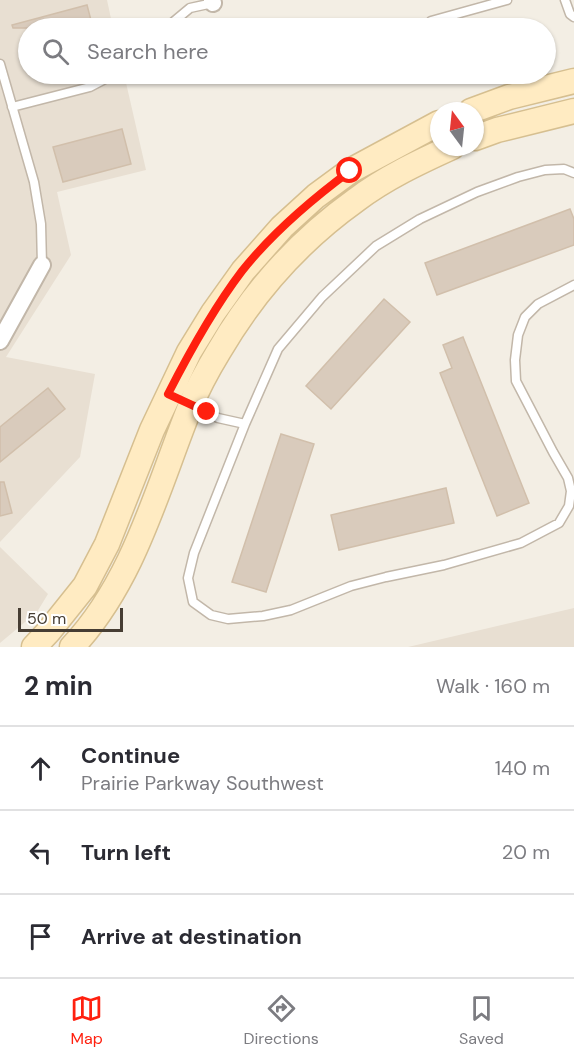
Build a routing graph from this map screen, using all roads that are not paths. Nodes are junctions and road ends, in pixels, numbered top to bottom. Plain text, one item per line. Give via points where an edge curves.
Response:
1 (507, 0) edge
2 (566, 0) edge
3 (213, 1) edge
4 (574, 17) edge
5 (178, 18) edge
6 (442, 18) edge
7 (0, 64) edge
8 (574, 81) edge
9 (96, 84) edge
10 (484, 106) edge
11 (12, 107) junction
12 (574, 111) edge
13 (430, 128) edge
14 (484, 135) edge
15 (433, 156) edge
16 (574, 173) edge
17 (42, 265) joint
18 (574, 285) edge
19 (0, 339) edge
20 (180, 399) junction
21 (245, 424) junction
22 (34, 647) edge
23 (72, 647) edge

1 - 6 lane
2 - 4 lane
3 - 5 lane via 190,8
7 - 11 lane
8 - 10 street
9 - 11 lane
11 - 17 lane via 39,203
12 - 14 street
13 - 20 street via 350,171 282,227 243,271 189,352
15 - 20 street via 357,199 310,236 236,322 204,376
16 - 21 lane via 545,170 477,192 420,219 376,246 322,297 278,349
17 - 19 street
18 - 21 lane via 538,304 525,317 518,335 516,381 568,478 571,491 569,506 559,523 521,543 351,586 291,610 228,619 211,615 193,602 188,578 194,553
20 - 21 lane via 218,418
20 - 22 street via 152,430 107,544 85,586
20 - 23 street via 132,555 97,616

